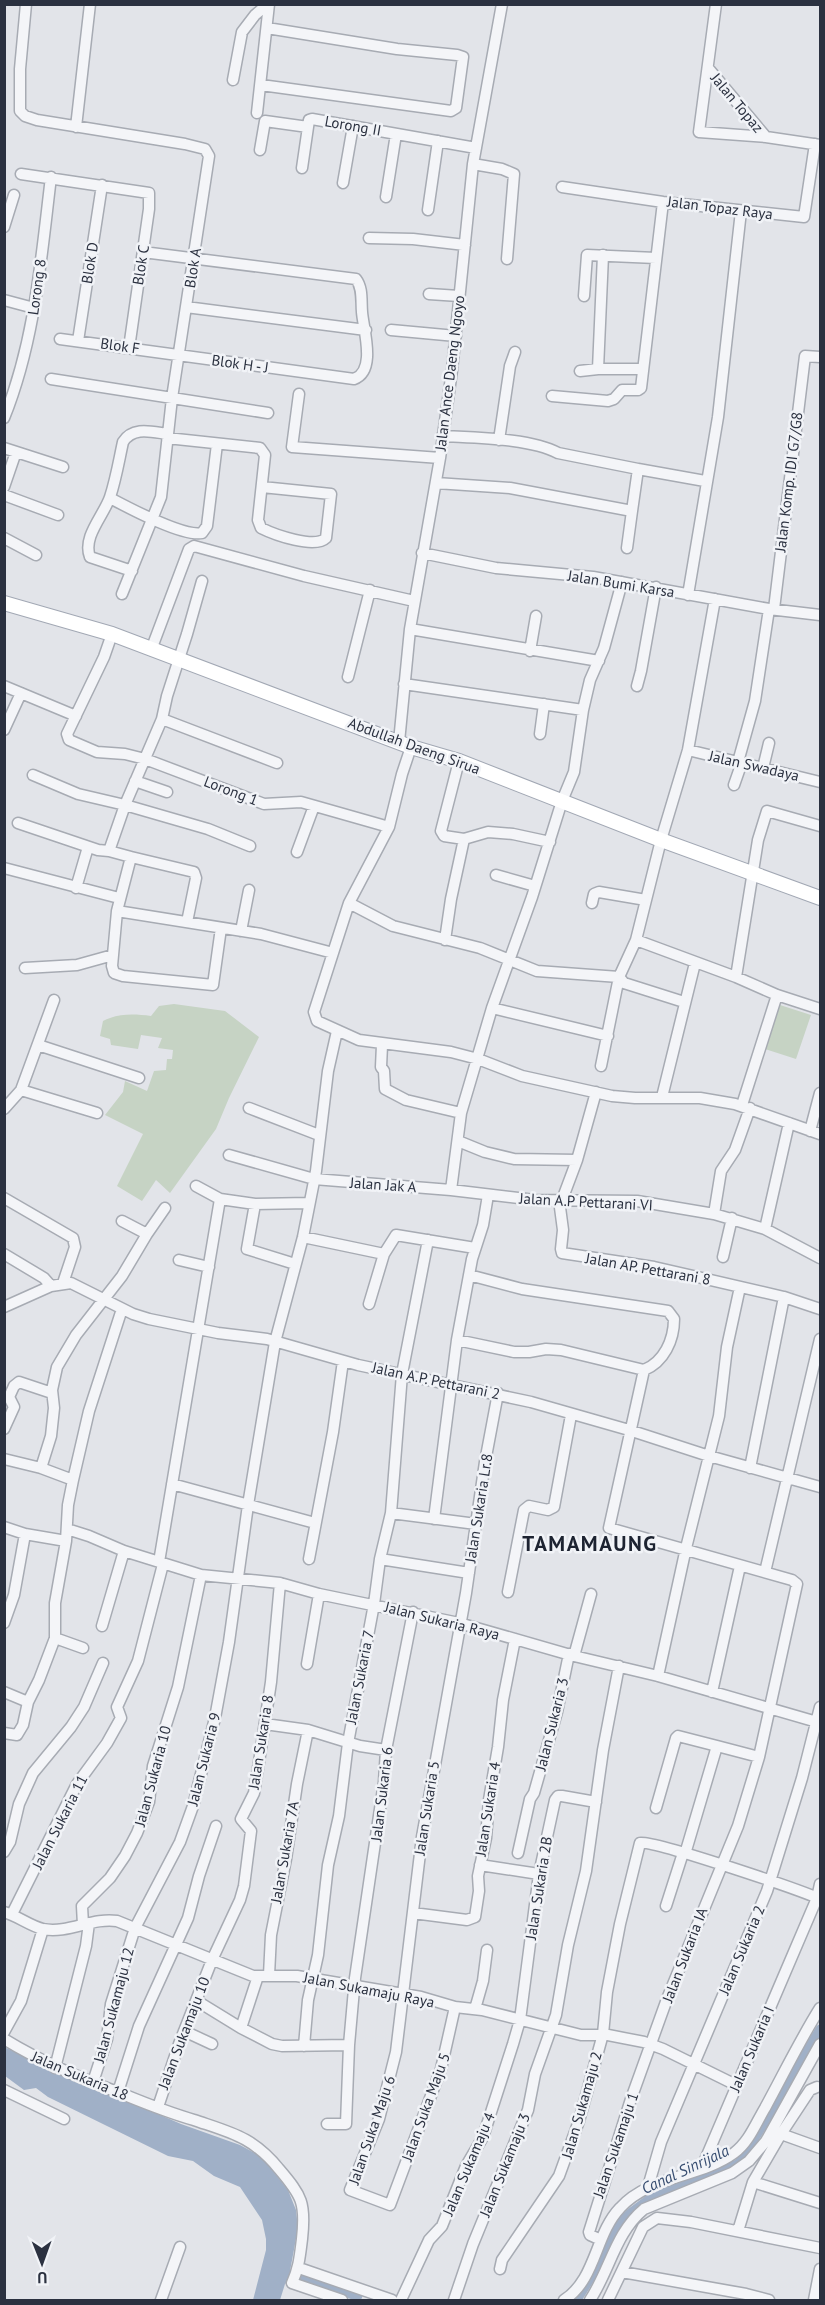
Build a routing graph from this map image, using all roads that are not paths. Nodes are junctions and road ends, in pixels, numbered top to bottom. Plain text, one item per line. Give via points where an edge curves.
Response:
1 (26, 4) edge
2 (90, 4) edge
3 (268, 4) edge
4 (502, 4) edge
5 (716, 4) edge
6 (267, 28) junction
7 (708, 68) junction
8 (233, 80) dead end
9 (261, 86) junction
10 (257, 113) dead end
11 (354, 126) junction
12 (76, 127) junction
13 (308, 127) junction
14 (699, 132) joint
15 (396, 134) junction
16 (766, 137) junction
17 (438, 141) junction
18 (818, 144) edge
19 (476, 148) junction
20 (260, 150) dead end
21 (473, 164) junction
22 (302, 168) dead end
23 (21, 174) dead end
24 (51, 177) junction
25 (343, 183) dead end
26 (102, 185) junction
27 (562, 187) dead end
28 (14, 195) dead end
29 (386, 198) dead end
30 (663, 202) junction
31 (428, 210) dead end
32 (741, 211) junction
33 (4, 227) edge
34 (369, 238) dead end
35 (465, 245) junction
36 (143, 252) junction
37 (603, 255) junction
38 (194, 258) junction
39 (656, 258) junction
40 (507, 260) dead end
41 (429, 294) dead end
42 (459, 296) junction
43 (584, 296) dead end
44 (4, 300) edge
45 (186, 307) junction
46 (34, 308) junction
47 (366, 330) junction
48 (391, 330) dead end
49 (456, 336) junction
50 (60, 339) dead end
51 (78, 341) junction
52 (129, 348) junction
53 (515, 352) dead end
54 (179, 355) junction
55 (820, 357) edge
56 (598, 369) junction
57 (643, 369) junction
58 (580, 371) dead end
59 (51, 380) dead end
60 (299, 394) dead end
61 (552, 396) dead end
62 (172, 398) junction
63 (10, 400) edge
64 (267, 413) dead end
65 (4, 418) edge
66 (168, 436) junction
67 (442, 436) junction
68 (499, 440) junction
69 (217, 444) junction
70 (4, 448) edge
71 (16, 452) junction
72 (440, 458) junction
73 (63, 467) dead end
74 (638, 469) junction
75 (705, 481) junction
76 (436, 483) junction
77 (4, 487) edge
78 (262, 487) junction
79 (4, 495) edge
80 (110, 498) junction
81 (632, 512) junction
82 (58, 515) dead end
83 (153, 519) junction
84 (4, 538) edge
85 (627, 548) dead end
86 (422, 553) junction
87 (36, 555) dead end
88 (132, 571) junction
89 (202, 581) dead end
90 (622, 582) junction
91 (656, 587) junction
92 (370, 590) junction
93 (122, 594) dead end
94 (688, 595) junction
95 (715, 599) junction
96 (414, 600) junction
97 (4, 603) edge
98 (772, 609) junction
99 (820, 615) edge
100 (536, 616) dead end
101 (410, 629) junction
102 (112, 634) junction
103 (151, 650) junction
104 (530, 651) junction
105 (178, 659) junction
106 (598, 661) junction
107 (348, 677) dead end
108 (404, 684) junction
109 (4, 686) edge
110 (637, 686) dead end
111 (21, 693) junction
112 (544, 704) junction
113 (583, 710) junction
114 (76, 716) junction
115 (162, 719) junction
116 (4, 730) edge
117 (540, 734) dead end
118 (768, 743) dead end
119 (405, 745) junction
120 (688, 750) junction
121 (145, 759) junction
122 (459, 761) junction
123 (740, 762) junction
124 (277, 763) dead end
125 (764, 768) junction
126 (33, 775) dead end
127 (135, 781) junction
128 (820, 782) edge
129 (734, 784) dead end
130 (167, 792) dead end
131 (562, 801) junction
132 (125, 805) junction
133 (314, 806) junction
134 (18, 823) dead end
135 (820, 826) edge
136 (389, 827) junction
137 (464, 839) junction
138 (661, 840) junction
139 (550, 842) junction
140 (250, 846) dead end
141 (88, 847) junction
142 (109, 851) junction
143 (297, 852) dead end
144 (131, 858) junction
145 (4, 868) edge
146 (753, 872) junction
147 (496, 875) dead end
148 (535, 886) junction
149 (76, 888) junction
150 (249, 890) dead end
151 (119, 898) junction
152 (820, 898) edge
153 (646, 900) junction
154 (349, 903) junction
155 (592, 903) dead end
156 (117, 910) junction
157 (187, 922) junction
158 (221, 928) junction
159 (241, 931) junction
160 (445, 940) junction
161 (636, 940) junction
162 (333, 953) junction
163 (113, 955) junction
164 (509, 958) junction
165 (695, 963) junction
166 (25, 968) dead end
167 (736, 976) junction
168 (620, 977) junction
169 (777, 995) junction
170 (54, 1000) dead end
171 (684, 1002) junction
172 (492, 1008) junction
173 (820, 1009) edge
174 (337, 1030) junction
175 (608, 1036) junction
176 (38, 1045) junction
177 (382, 1045) junction
178 (478, 1059) junction
179 (601, 1066) dead end
180 (139, 1078) dead end
181 (21, 1090) junction
182 (596, 1092) junction
183 (820, 1093) edge
184 (662, 1097) junction
185 (5, 1107) edge
186 (746, 1107) junction
187 (249, 1108) dead end
188 (97, 1113) dead end
189 (461, 1113) junction
190 (789, 1123) junction
191 (815, 1132) edge
192 (319, 1135) junction
193 (458, 1141) junction
194 (229, 1155) dead end
195 (578, 1160) junction
196 (314, 1179) junction
197 (196, 1186) dead end
198 (451, 1190) junction
199 (488, 1195) junction
200 (4, 1198) edge
201 (220, 1199) junction
202 (561, 1200) junction
203 (309, 1203) junction
204 (255, 1204) junction
205 (165, 1208) dead end
206 (714, 1214) junction
207 (732, 1218) junction
208 (122, 1221) dead end
209 (765, 1229) junction
210 (147, 1234) junction
211 (303, 1237) junction
212 (428, 1240) junction
213 (475, 1248) junction
214 (4, 1254) edge
215 (384, 1254) junction
216 (723, 1257) dead end
217 (820, 1258) edge
218 (179, 1260) dead end
219 (295, 1264) junction
220 (209, 1267) junction
221 (469, 1275) junction
222 (63, 1283) junction
223 (51, 1286) junction
224 (740, 1287) junction
225 (784, 1297) junction
226 (102, 1299) junction
227 (369, 1304) dead end
228 (4, 1308) edge
229 (122, 1309) junction
230 (820, 1309) edge
231 (200, 1329) junction
232 (820, 1339) edge
233 (457, 1340) junction
234 (275, 1342) junction
235 (818, 1358) edge
236 (343, 1360) junction
237 (644, 1370) junction
238 (402, 1374) junction
239 (450, 1384) junction
240 (52, 1393) junction
241 (498, 1394) junction
242 (571, 1415) junction
243 (4, 1429) edge
244 (629, 1430) junction
245 (709, 1456) junction
246 (4, 1459) edge
247 (40, 1468) junction
248 (750, 1468) junction
249 (789, 1478) junction
250 (73, 1480) junction
251 (171, 1484) junction
252 (820, 1487) edge
253 (248, 1505) junction
254 (391, 1513) junction
255 (434, 1519) junction
256 (315, 1523) junction
257 (476, 1524) junction
258 (4, 1527) edge
259 (67, 1529) junction
260 (26, 1534) junction
261 (66, 1541) junction
262 (686, 1548) junction
263 (124, 1551) junction
264 (309, 1559) dead end
265 (380, 1559) junction
266 (161, 1563) junction
267 (740, 1566) junction
268 (765, 1572) junction
269 (469, 1574) junction
270 (201, 1575) junction
271 (239, 1578) junction
272 (280, 1583) junction
273 (508, 1592) dead end
274 (319, 1594) junction
275 (591, 1594) dead end
276 (374, 1604) junction
277 (413, 1612) junction
278 (4, 1623) edge
279 (459, 1623) junction
280 (102, 1626) dead end
281 (55, 1638) junction
282 (515, 1639) junction
283 (83, 1648) dead end
284 (572, 1655) junction
285 (104, 1663) dead end
286 (307, 1664) dead end
287 (619, 1666) junction
288 (658, 1676) junction
289 (4, 1692) edge
290 (712, 1692) junction
291 (28, 1702) junction
292 (820, 1707) edge
293 (769, 1709) junction
294 (817, 1722) junction
295 (265, 1724) junction
296 (308, 1730) junction
297 (4, 1733) edge
298 (348, 1743) junction
299 (717, 1746) junction
300 (387, 1750) junction
301 (759, 1757) junction
302 (596, 1802) junction
303 (656, 1808) dead end
304 (216, 1826) dead end
305 (4, 1851) edge
306 (518, 1852) dead end
307 (684, 1854) junction
308 (480, 1865) junction
309 (722, 1866) junction
310 (539, 1874) junction
311 (770, 1882) junction
312 (820, 1884) edge
313 (819, 1899) edge
314 (666, 1906) dead end
315 (8, 1913) edge
316 (413, 1913) junction
317 (86, 1924) junction
318 (135, 1928) junction
319 (43, 1929) junction
320 (176, 1945) junction
321 (487, 1950) dead end
322 (212, 1960) junction
323 (263, 1976) junction
324 (312, 1978) junction
325 (355, 1982) junction
326 (402, 1994) junction
327 (197, 2001) junction
328 (455, 2007) junction
329 (820, 2008) edge
330 (475, 2009) junction
331 (520, 2020) junction
332 (241, 2028) junction
333 (551, 2028) junction
334 (184, 2031) junction
335 (4, 2032) edge
336 (603, 2034) junction
337 (4, 2039) edge
338 (212, 2044) dead end
339 (652, 2044) junction
340 (820, 2044) edge
341 (349, 2045) junction
342 (304, 2046) junction
343 (695, 2064) junction
344 (55, 2068) junction
345 (93, 2082) junction
346 (736, 2085) junction
347 (819, 2085) edge
348 (4, 2090) edge
349 (118, 2092) junction
350 (158, 2107) junction
351 (64, 2119) dead end
352 (327, 2124) dead end
353 (780, 2134) junction
354 (752, 2147) junction
355 (820, 2148) edge
356 (702, 2167) junction
357 (753, 2182) junction
358 (648, 2187) junction
359 (820, 2202) edge
360 (390, 2205) joint
361 (738, 2231) junction
362 (601, 2240) junction
363 (180, 2247) dead end
364 (820, 2248) edge
365 (299, 2269) junction
366 (501, 2269) dead end
367 (820, 2269) edge
368 (622, 2272) junction
369 (365, 2295) edge
370 (745, 2297) edge
371 (567, 2300) edge
372 (161, 2301) edge
373 (342, 2301) edge
374 (392, 2301) edge
375 (401, 2301) edge
376 (454, 2301) edge
377 (590, 2301) edge
378 (608, 2301) edge
379 (769, 2301) edge
380 (814, 2301) edge

1 - 12 street, Blok A via 20,111 37,120
2 - 12 street
3 - 6 street
3 - 8 street via 242,32
4 - 19 street, Jalan Ance Daeng Ngoyo
5 - 7 street, Jalan Topaz
6 - 9 street
6 - 9 street via 464,58 456,108 451,111
7 - 14 street, Jalan Topaz
7 - 16 street, Jalan Topaz
9 - 10 street
11 - 13 street, Lorong II via 312,119
11 - 15 street, Lorong II
11 - 25 street
12 - 38 street, Blok A via 205,149 209,163
13 - 20 street, Lorong II via 265,121
13 - 22 street
14 - 16 street, Jalan Topaz Raya
15 - 17 street, Lorong II
15 - 29 street
16 - 18 street, Jalan Topaz Raya
17 - 19 street, Lorong II
17 - 31 street
18 - 32 street, Jalan Topaz Raya via 804,217
19 - 21 street, Jalan Ance Daeng Ngoyo
21 - 35 street, Jalan Ance Daeng Ngoyo
21 - 40 street via 514,174
23 - 24 street
24 - 26 street
24 - 46 street, Lorong 8
26 - 36 street, Blok C via 147,191 150,196
26 - 51 street, Blok D
27 - 30 street, Jalan Topaz Raya
28 - 33 street
30 - 32 street, Jalan Topaz Raya
30 - 39 street
32 - 75 street via 718,417
34 - 35 street
35 - 42 street, Jalan Ance Daeng Ngoyo
36 - 38 street
36 - 52 street, Blok C
37 - 39 street
37 - 43 street via 586,256
37 - 56 street
38 - 45 street, Blok A
38 - 47 street via 356,279
39 - 57 street
41 - 42 street
42 - 49 street, Jalan Ance Daeng Ngoyo
44 - 46 street
45 - 47 street
45 - 54 street, Blok A
46 - 63 street, Lorong 8 via 27,349
47 - 54 street, Blok H - J via 364,370 354,379
48 - 49 street
49 - 67 street, Jalan Ance Daeng Ngoyo
50 - 51 street, Blok F
51 - 52 street, Blok F
52 - 54 street, Blok F
53 - 68 street
54 - 62 street, Blok A
55 - 98 street, Jalan Komp. IDI G7/G8 via 805,356
56 - 57 street
56 - 58 street
57 - 61 street via 640,389 622,390 611,401
59 - 62 street
60 - 72 street via 292,447
62 - 64 street
62 - 66 street, Blok A
63 - 65 street, Lorong 8
66 - 69 street
66 - 80 street via 140,431 126,436
66 - 83 street, Blok A via 161,497
67 - 68 street
67 - 72 street, Jalan Ance Daeng Ngoyo
68 - 74 street
69 - 78 street via 262,449
69 - 83 street via 204,532 191,533
70 - 71 street
71 - 73 street
71 - 77 street
72 - 76 street, Jalan Ance Daeng Ngoyo
74 - 75 street
74 - 81 street
75 - 94 street
76 - 81 street via 510,488
76 - 86 street, Jalan Ance Daeng Ngoyo
78 - 78 street via 331,494 327,538 309,543 261,528 258,520
79 - 82 street
80 - 83 street
80 - 88 street via 90,538 89,555
81 - 85 street
83 - 88 street, Blok A
84 - 87 street
86 - 90 street, Jalan Bumi Karsa via 516,571
86 - 96 street, Jalan Ance Daeng Ngoyo
88 - 93 street, Blok A
89 - 105 street
90 - 91 street, Jalan Bumi Karsa
90 - 106 street
91 - 94 street, Jalan Bumi Karsa
91 - 110 street
92 - 96 street
92 - 103 street via 191,546
92 - 107 street
94 - 95 street, Jalan Bumi Karsa
95 - 98 street, Jalan Bumi Karsa
95 - 120 street
96 - 101 street, Jalan Ance Daeng Ngoyo
97 - 102 main road, Abdullah Daeng Sirua
98 - 99 street, Jalan Bumi Karsa
98 - 123 street, Jalan Komp. IDI G7/G8
100 - 104 street
101 - 104 street
101 - 108 street, Jalan Ance Daeng Ngoyo
102 - 103 main road, Abdullah Daeng Sirua
102 - 114 street
103 - 105 main road, Abdullah Daeng Sirua
104 - 106 street
105 - 115 street
105 - 119 main road, Abdullah Daeng Sirua
106 - 113 street
108 - 112 street
108 - 119 street, Jalan Ance Daeng Ngoyo
109 - 111 street
111 - 114 street
111 - 116 street
112 - 113 street
112 - 117 street
113 - 131 street via 576,764
114 - 121 street, Lorong 1 via 67,734 69,740 97,752
115 - 121 street
115 - 124 street
118 - 125 street
119 - 122 main road, Abdullah Daeng Sirua
119 - 136 street, Jalan Ance Daeng Ngoyo
120 - 123 street, Jalan Swadaya
120 - 138 street
121 - 127 street
121 - 133 street, Lorong 1 via 264,804
122 - 131 main road, Abdullah Daeng Sirua
122 - 137 street via 441,833
123 - 125 street, Jalan Swadaya
123 - 129 street, Jalan Komp. IDI G7/G8
125 - 128 street, Jalan Swadaya
126 - 132 street via 78,794
127 - 130 street
127 - 132 street
131 - 138 main road, Abdullah Daeng Sirua
131 - 139 street
132 - 140 street via 208,829
132 - 142 street
133 - 136 street, Lorong 1
133 - 143 street
134 - 141 street
135 - 146 street via 768,810
136 - 154 street, Jalan Ance Daeng Ngoyo
137 - 139 street via 488,832
137 - 160 street
138 - 146 main road, Abdullah Daeng Sirua
138 - 153 street
139 - 148 street
141 - 142 street
141 - 149 street
142 - 144 street
144 - 151 street
144 - 157 street via 194,872
145 - 149 street
146 - 152 main road, Abdullah Daeng Sirua
146 - 167 street
147 - 148 street
148 - 164 street
149 - 151 street
150 - 159 street
151 - 156 street
153 - 155 street via 599,892 594,894
153 - 161 street
154 - 160 street via 393,926
154 - 162 street, Jalan Ance Daeng Ngoyo
156 - 157 street
156 - 163 street
157 - 158 street
158 - 159 street
158 - 163 street via 212,986 116,974
159 - 162 street
160 - 164 street
161 - 165 street
161 - 168 street
162 - 174 street, Jalan Ance Daeng Ngoyo via 314,1014 317,1021
163 - 166 street via 77,965
164 - 168 street via 542,972
164 - 172 street
165 - 167 street
165 - 171 street
167 - 169 street
168 - 171 street via 624,983
168 - 175 street
169 - 173 street
169 - 186 street
170 - 176 street
171 - 184 street
172 - 175 street
172 - 178 street
174 - 177 street
174 - 192 street, Jalan Sukaria 9
175 - 179 street
176 - 180 street
176 - 181 street
177 - 178 street via 432,1048
177 - 189 street via 384,1088 406,1100
178 - 182 street via 522,1076
178 - 189 street
181 - 185 street
181 - 188 street
182 - 184 street via 635,1098
182 - 195 street
183 - 191 street
184 - 186 street via 700,1098
186 - 190 street
186 - 206 street via 735,1150 721,1171
187 - 192 street
189 - 193 street
190 - 191 street
190 - 209 street
192 - 196 street, Jalan Sukaria 9
193 - 195 street via 514,1159
193 - 198 street
194 - 196 street, Jalan Jak A
195 - 202 street
196 - 198 street, Jalan Jak A
196 - 203 street, Jalan Sukaria 9
197 - 201 street
198 - 199 street, Jalan A.P Pettarani VI
199 - 202 street, Jalan A.P Pettarani VI
199 - 213 street
200 - 222 street via 73,1238 75,1247
201 - 204 street
201 - 220 street
202 - 206 street, Jalan A.P Pettarani VI via 637,1201
202 - 224 street, Jalan AP. Pettarani 8 via 562,1253 654,1267
203 - 204 street
203 - 211 street, Jalan Sukaria 9
204 - 219 street via 247,1249
205 - 210 street
206 - 207 street, Jalan A.P Pettarani VI
207 - 209 street, Jalan A.P Pettarani VI
207 - 216 street
208 - 210 street
209 - 217 street, Jalan A.P Pettarani VI
210 - 226 street via 122,1276
211 - 215 street
211 - 219 street, Jalan Sukaria 9
212 - 213 street
212 - 215 street via 396,1235
212 - 238 street, Jalan Sukaria 7
213 - 221 street
214 - 223 street
215 - 227 street
218 - 220 street
219 - 234 street, Jalan Sukaria 9
220 - 231 street
221 - 233 street
221 - 237 street via 532,1290 668,1311 674,1319 671,1339 656,1365
222 - 223 street
222 - 226 street, Jalan A.P. Pettarani 2
223 - 228 street
224 - 225 street, Jalan AP. Pettarani 8
224 - 245 street
225 - 230 street, Jalan AP. Pettarani 8
225 - 248 street
226 - 229 street, Jalan A.P. Pettarani 2
226 - 240 street via 67,1348 55,1374
229 - 231 street, Jalan A.P. Pettarani 2
229 - 250 street via 89,1411
231 - 234 street, Jalan A.P. Pettarani 2
231 - 251 street
232 - 235 street
233 - 237 street via 514,1353 561,1350
233 - 239 street
234 - 236 street, Jalan A.P. Pettarani 2
234 - 253 street, Jalan Sukaria 9
235 - 249 street
236 - 238 street, Jalan A.P. Pettarani 2
236 - 256 street
237 - 244 street
238 - 239 street, Jalan A.P. Pettarani 2
238 - 254 street, Jalan Sukaria 7
239 - 241 street, Jalan A.P. Pettarani 2
239 - 255 street
240 - 243 street via 19,1382 9,1397 14,1407
240 - 247 street via 51,1436
241 - 242 street, Jalan A.P. Pettarani 2
241 - 257 street, Jalan Sukaria Lr.8
242 - 244 street, Jalan A.P. Pettarani 2
242 - 273 street via 554,1507 548,1510 529,1506 524,1510
244 - 245 street, Jalan A.P. Pettarani 2
244 - 262 street via 608,1526
245 - 248 street, Jalan A.P. Pettarani 2
245 - 262 street
246 - 247 street
247 - 250 street
248 - 249 street, Jalan A.P. Pettarani 2
249 - 252 street, Jalan A.P. Pettarani 2
249 - 268 street
250 - 259 street
251 - 253 street
251 - 266 street
253 - 256 street
253 - 271 street, Jalan Sukaria 9
254 - 255 street
254 - 265 street, Jalan Sukaria 7
255 - 257 street
256 - 264 street
257 - 269 street, Jalan Sukaria Lr.8
258 - 260 street
259 - 261 street
259 - 263 street, Jalan Sukaria Raya
260 - 261 street
260 - 278 street
261 - 281 street via 55,1603
262 - 267 street
262 - 288 street
263 - 266 street, Jalan Sukaria Raya
263 - 280 street
265 - 269 street
265 - 276 street, Jalan Sukaria 7
266 - 270 street, Jalan Sukaria Raya
266 - 315 street, Jalan Sukaria 11 via 138,1661 116,1708 121,1718 77,1784
267 - 268 street
267 - 290 street
268 - 293 street, Jalan Sukaria IA via 797,1584
269 - 279 street, Jalan Sukaria Lr.8
270 - 271 street, Jalan Sukaria Raya
270 - 317 street, Jalan Sukaria 10 via 178,1688 153,1766 148,1802 125,1856 82,1906
271 - 272 street, Jalan Sukaria Raya
271 - 318 street, Jalan Sukaria 9 via 215,1718 193,1806 176,1852
272 - 274 street, Jalan Sukaria Raya
272 - 295 street, Jalan Sukaria 8
274 - 276 street, Jalan Sukaria Raya
274 - 286 street
275 - 284 street, Jalan Sukaria 3
276 - 277 street, Jalan Sukaria Raya
276 - 298 street, Jalan Sukaria 7
277 - 279 street, Jalan Sukaria Raya
277 - 300 street, Jalan Sukaria 6
279 - 282 street, Jalan Sukaria Raya
279 - 316 street, Jalan Sukaria 5 via 422,1837
281 - 283 street
281 - 291 street
282 - 284 street, Jalan Sukaria Raya
282 - 308 street, Jalan Sukaria 4
284 - 287 street, Jalan Sukaria Raya
284 - 306 street, Jalan Sukaria 3
285 - 305 street via 84,1707 33,1773
287 - 288 street, Jalan Sukaria Raya
287 - 302 street
288 - 290 street, Jalan Sukaria Raya
289 - 291 street
290 - 293 street, Jalan Sukaria Raya
291 - 297 street via 21,1730 17,1734
292 - 294 street, Jalan Sukaria 2
293 - 294 street, Jalan Sukaria Raya
293 - 301 street, Jalan Sukaria IA
294 - 311 street, Jalan Sukaria 2
295 - 296 street
295 - 322 street, Jalan Sukaria 8 via 254,1793 241,1819 251,1831 244,1886
296 - 298 street
296 - 323 street, Jalan Sukaria 7A
298 - 300 street
298 - 324 street, Jalan Sukaria 7
299 - 301 street
299 - 303 street via 676,1738
299 - 307 street
300 - 325 street, Jalan Sukaria 6
301 - 309 street, Jalan Sukaria IA
302 - 310 street, Jalan Sukaria 2B via 556,1798
302 - 333 street via 586,1871
304 - 320 street
307 - 309 street
307 - 314 street
307 - 336 street, Jalan Sukamaju 2 via 644,1842 639,1845 607,1992
308 - 310 street
308 - 316 street, Jalan Sukaria 4 via 475,1917 467,1920
309 - 311 street
309 - 339 street, Jalan Sukaria IA
310 - 331 street, Jalan Sukaria 2B
311 - 313 street
311 - 343 street, Jalan Sukaria 2
312 - 313 street, Jalan Sukaria I
313 - 346 street, Jalan Sukaria I
315 - 319 street
316 - 326 street, Jalan Sukaria 5
317 - 318 street, Jalan Sukamaju Raya via 110,1920
317 - 319 street, Jalan Sukamaju Raya
317 - 344 street, Jalan Sukaria 10 via 86,1946
318 - 320 street, Jalan Sukamaju Raya
318 - 345 street, Jalan Sukamaju 12 via 111,2004 107,2038
319 - 335 street via 21,2001
320 - 322 street, Jalan Sukamaju Raya
320 - 349 street via 139,2026
321 - 330 street
322 - 323 street, Jalan Sukamaju Raya
322 - 327 street, Jalan Sukamaju 10
323 - 324 street, Jalan Sukamaju Raya
323 - 332 street
324 - 325 street, Jalan Sukamaju Raya
324 - 342 street, Jalan Sukaria 7
325 - 326 street, Jalan Sukamaju Raya
325 - 341 street, Jalan Sukaria 6
326 - 328 street, Jalan Sukamaju Raya
326 - 360 street, Jalan Suka Maju 6 via 388,2089 350,2190
327 - 332 street
327 - 334 street, Jalan Sukamaju 10
328 - 330 street, Jalan Sukamaju Raya
328 - 360 street, Jalan Suka Maju 5 via 441,2069
329 - 354 street
330 - 331 street, Jalan Sukamaju Raya
331 - 333 street, Jalan Sukamaju Raya
331 - 375 street, Jalan Sukamaju 4 via 483,2138
332 - 342 street via 272,2044
333 - 336 street, Jalan Sukamaju Raya via 588,2037
333 - 376 street, Jalan Sukamaju 3 via 528,2110
334 - 338 street
334 - 350 street, Jalan Sukamaju 10
336 - 339 street, Jalan Sukamaju Raya
336 - 366 street, Jalan Sukamaju 2 via 562,2171 502,2260
337 - 344 street, Jalan Sukaria 18
339 - 343 street, Jalan Sukamaju Raya
339 - 362 street, Jalan Sukamaju 1 via 589,2231
340 - 354 street
341 - 342 street
341 - 352 street, Jalan Sukaria 6 via 346,2124
343 - 346 street, Jalan Sukamaju Raya
343 - 358 street, Jalan Sukaria 2 via 661,2142
344 - 345 street, Jalan Sukaria 18
345 - 349 street, Jalan Sukaria 18
346 - 356 street, Jalan Sukaria I
347 - 353 street via 810,2090
348 - 351 street
349 - 350 street, Jalan Sukaria 18
350 - 365 street via 242,2137 271,2158 294,2186 303,2208
353 - 355 street
353 - 357 street
354 - 356 street
354 - 377 street via 749,2161 732,2173 690,2188 635,2216
356 - 358 street
357 - 359 street
357 - 361 street
358 - 362 street via 621,2206
361 - 364 street
361 - 368 street via 662,2217 652,2220 643,2227
362 - 371 street via 581,2284
363 - 372 street
365 - 369 street
365 - 373 street via 292,2283
367 - 380 street
368 - 370 street
368 - 378 street
369 - 374 street
370 - 379 street

